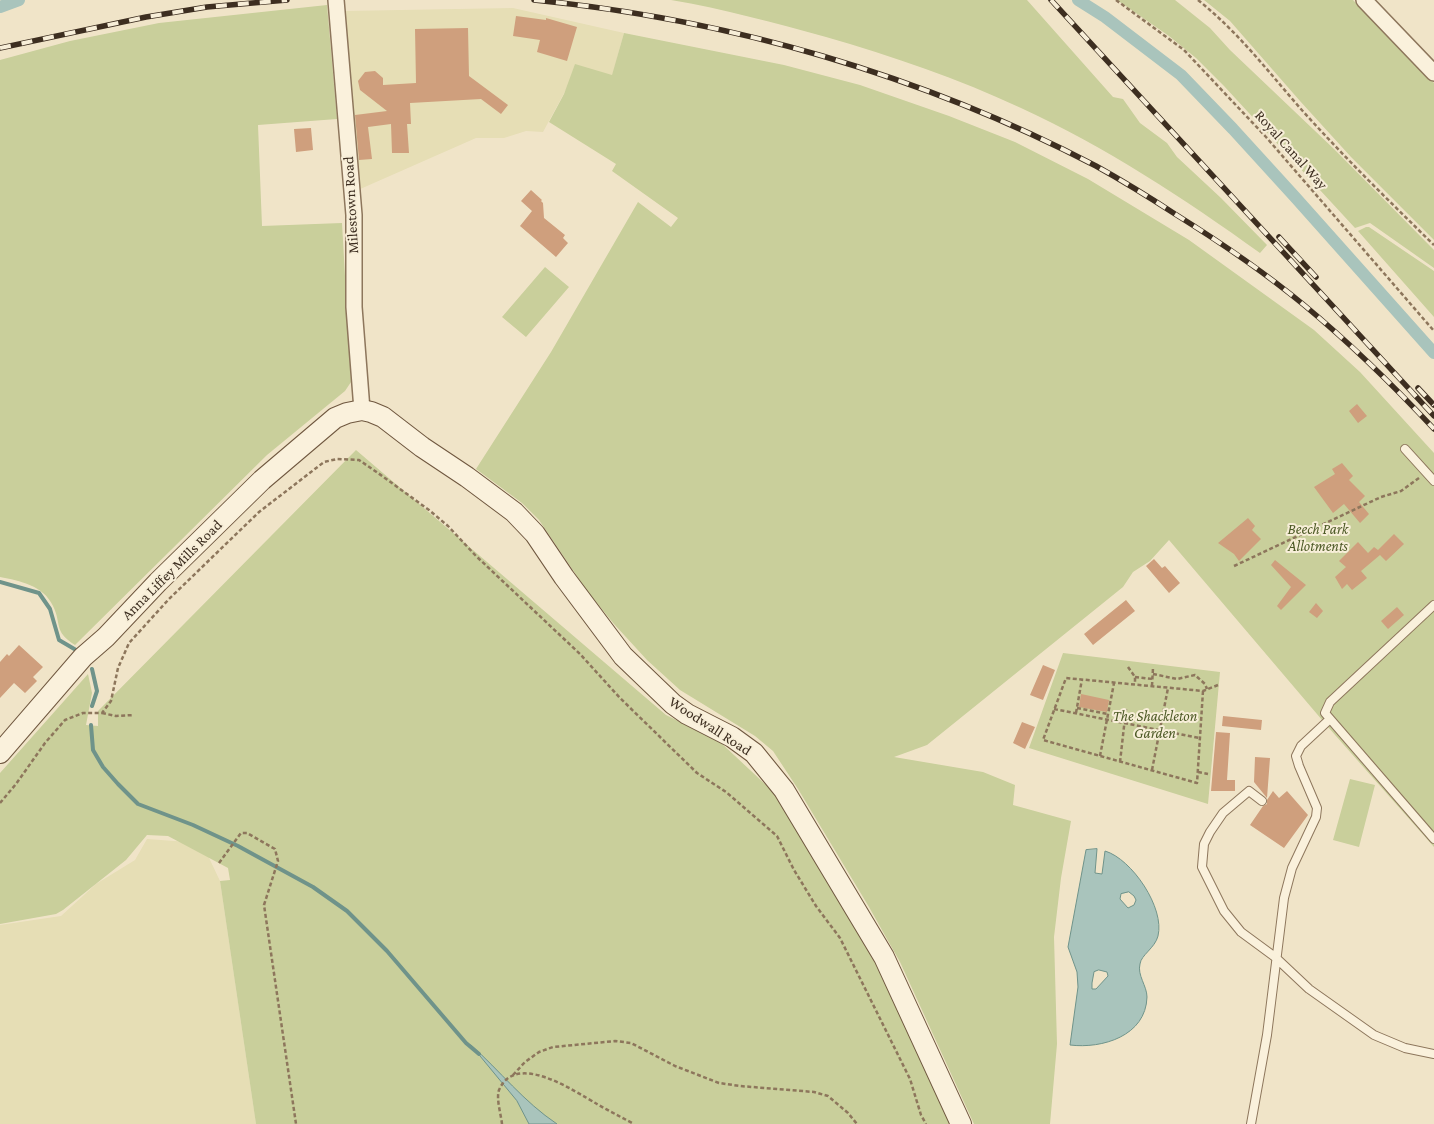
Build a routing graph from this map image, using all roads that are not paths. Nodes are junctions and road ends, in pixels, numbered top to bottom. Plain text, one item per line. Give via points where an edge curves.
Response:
1 (336, 0) edge
2 (1364, 0) edge
3 (1432, 67) edge
4 (362, 410) junction
5 (1406, 449) dead end
6 (1434, 481) edge
7 (1434, 605) edge
8 (1330, 719) junction
9 (0, 753) edge
10 (1262, 801) dead end
11 (1434, 839) edge
12 (1275, 957) junction
13 (1434, 1054) edge
14 (961, 1124) edge
15 (1251, 1124) edge

1 - 4 street, Milestown Road via 354,215 354,307
2 - 3 street
4 - 9 main road, Anna Liffey Mills Road via 335,418 262,480 83,658
4 - 14 main road, Woodwall Road via 383,417 514,512 535,534 623,656 686,714 732,737 754,753 784,790 884,957
5 - 6 lane
7 - 8 lane via 1330,702 1325,713
8 - 11 lane
8 - 12 lane via 1301,746 1296,756 1317,808 1316,817 1292,868
10 - 12 lane via 1249,791 1223,813 1204,844 1202,867 1224,910 1241,932
12 - 13 lane via 1309,988 1374,1036 1405,1048
12 - 15 lane via 1267,1036

